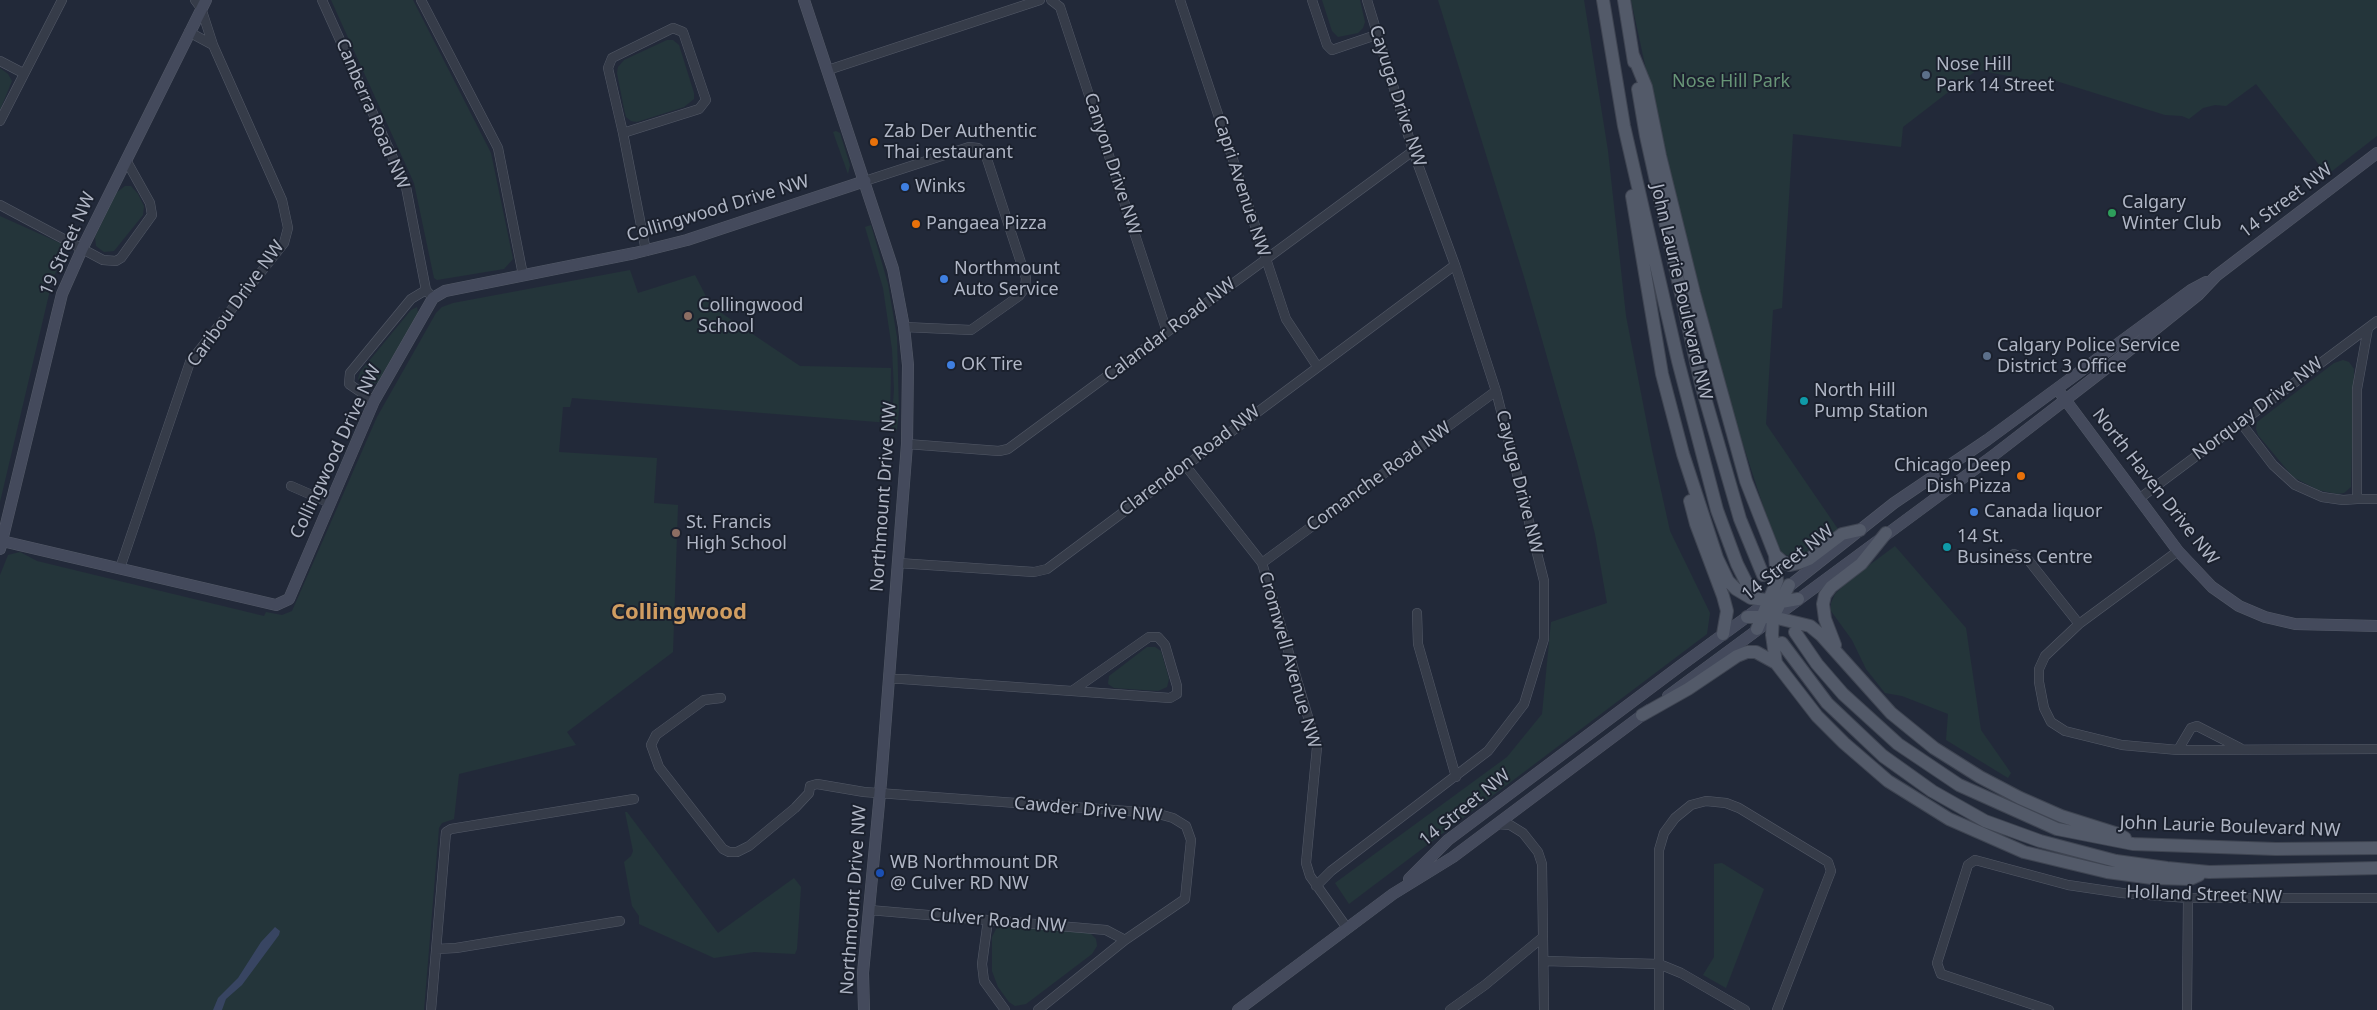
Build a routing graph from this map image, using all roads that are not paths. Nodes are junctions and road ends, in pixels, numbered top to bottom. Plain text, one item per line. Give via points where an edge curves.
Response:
1 (62, 0) edge
2 (322, 0) edge
3 (420, 0) edge
4 (804, 0) edge
5 (1040, 0) edge
6 (1051, 0) edge
7 (1180, 0) edge
8 (1312, 0) edge
9 (1368, 0) edge
10 (1603, 0) edge
11 (1624, 0) edge
12 (201, 3) edge
13 (190, 32) junction
14 (1376, 35) junction
15 (213, 45) junction
16 (1633, 55) junction
17 (0, 60) edge
18 (828, 70) junction
19 (23, 73) junction
20 (0, 121) edge
21 (1624, 126) junction
22 (623, 133) junction
23 (1413, 150) junction
24 (2377, 154) edge
25 (126, 160) junction
26 (865, 181) junction
27 (0, 205) edge
28 (82, 249) junction
29 (646, 251) junction
30 (1265, 259) junction
31 (1455, 265) junction
32 (523, 275) junction
33 (2216, 276) junction
34 (430, 294) junction
35 (2377, 320) edge
36 (904, 327) junction
37 (2368, 328) junction
38 (1167, 332) junction
39 (1317, 366) junction
40 (2056, 389) junction
41 (1496, 391) junction
42 (2065, 400) junction
43 (374, 401) junction
44 (2241, 423) junction
45 (907, 444) junction
46 (1683, 454) junction
47 (1185, 465) junction
48 (291, 486) dead end
49 (2140, 498) junction
50 (2357, 499) junction
51 (2377, 499) edge
52 (330, 503) junction
53 (1860, 530) junction
54 (1886, 533) junction
55 (1, 545) edge
56 (2178, 550) junction
57 (1775, 554) junction
58 (2014, 554) dead end
59 (898, 563) junction
60 (1262, 563) junction
61 (120, 568) junction
62 (1763, 575) dead end
63 (1748, 586) dead end
64 (1789, 586) joint
65 (1798, 599) junction
66 (1775, 601) junction
67 (1418, 613) dead end
68 (1747, 617) junction
69 (1768, 617) junction
70 (2078, 624) junction
71 (2377, 626) edge
72 (1756, 629) joint
73 (1795, 632) dead end
74 (1723, 634) junction
75 (1782, 643) dead end
76 (1839, 654) junction
77 (1776, 663) junction
78 (889, 679) junction
79 (1072, 691) junction
80 (721, 698) dead end
81 (1642, 715) junction
82 (2377, 749) edge
83 (2178, 750) junction
84 (2243, 750) junction
85 (1456, 777) junction
86 (880, 793) junction
87 (634, 798) dead end
88 (1497, 824) junction
89 (2134, 844) junction
90 (2377, 848) edge
91 (2377, 868) edge
92 (2209, 872) junction
93 (1316, 886) junction
94 (1393, 894) junction
95 (2188, 898) junction
96 (2377, 898) edge
97 (869, 910) junction
98 (988, 920) junction
99 (620, 921) dead end
100 (1347, 928) junction
101 (1543, 937) junction
102 (1125, 940) junction
103 (436, 949) junction
104 (1544, 962) junction
105 (1659, 964) junction
106 (431, 1010) edge
107 (864, 1010) edge
108 (1005, 1010) edge
109 (1038, 1010) edge
110 (1238, 1010) edge
111 (1450, 1010) edge
112 (1544, 1010) edge
113 (1659, 1010) edge
114 (1745, 1010) edge
115 (1777, 1010) edge
116 (2049, 1010) edge
117 (2187, 1010) edge

1 - 19 street
2 - 34 street, Canberra Road NW via 406,187
3 - 32 street via 498,148
4 - 18 street, Northmount Drive NW
5 - 18 street
6 - 38 street, Canyon Drive NW via 1060,7
7 - 30 street, Capri Avenue NW
8 - 14 street via 1327,45 1332,50
9 - 14 street, Cayuga Drive NW
10 - 21 main road, John Laurie Boulevard NW
11 - 16 main road, John Laurie Boulevard NW
12 - 13 street, 19 Street NW
12 - 15 street, Caribou Drive NW
13 - 15 street
13 - 25 street, 19 Street NW
14 - 23 street, Cayuga Drive NW
15 - 61 street, Caribou Drive NW via 282,200 288,228 284,243 190,362
16 - 57 main road via 1646,87 1694,293 1746,481
16 - 62 main road, John Laurie Boulevard NW via 1648,146 1701,384 1740,519
17 - 19 street
18 - 26 street, Northmount Drive NW
19 - 20 street
21 - 46 main road via 1636,228 1664,382
21 - 63 main road, John Laurie Boulevard NW via 1706,474 1727,538
22 - 22 street via 699,109 706,100 682,32 673,28 612,58 608,68
22 - 29 street
23 - 30 street, Calandar Road NW
23 - 31 street, Cayuga Drive NW
24 - 33 street, 14 Street NW
25 - 28 street, 19 Street NW
25 - 28 street via 150,203 152,215 116,261 103,260
26 - 29 street, Collingwood Drive NW
26 - 36 street, Northmount Drive NW via 893,269
26 - 36 street via 969,148 978,148 986,156 1026,278 1025,288 1019,296 971,330
27 - 28 street
28 - 55 street, 19 Street NW via 62,294
29 - 32 street, Collingwood Drive NW
30 - 38 street, Calandar Road NW
30 - 39 street, Capri Avenue NW via 1286,319
31 - 39 street, Clarendon Road NW
31 - 41 street, Cayuga Drive NW
32 - 34 street, Collingwood Drive NW
33 - 40 street, 14 Street NW via 2191,290
33 - 42 street, 14 Street NW via 2198,295
34 - 43 street, Collingwood Drive NW
34 - 43 street via 411,299 350,374 349,384
35 - 37 street, Norquay Drive NW
36 - 45 street, Northmount Drive NW via 908,375
37 - 44 street, Norquay Drive NW
37 - 50 street via 2358,389
38 - 45 street, Calandar Road NW via 1008,450 999,452
39 - 47 street, Clarendon Road NW
40 - 42 street, North Haven Drive NW
40 - 53 street, 14 Street NW
41 - 60 street, Comanche Road NW
41 - 85 street, Cayuga Drive NW via 1544,581 1544,639 1524,704 1488,751
42 - 49 street, North Haven Drive NW
42 - 54 street, 14 Street NW
43 - 52 street, Collingwood Drive NW
44 - 49 street, Norquay Drive NW
44 - 50 street via 2273,464 2296,485 2322,497
45 - 59 street, Northmount Drive NW
46 - 66 main road via 1717,558 1728,581 1751,598
46 - 74 main road via 1682,471 1696,524 1724,596 1727,611
47 - 59 street, Clarendon Road NW via 1047,569 1034,572
47 - 60 street, Cromwell Avenue NW
48 - 52 street
49 - 56 street, North Haven Drive NW
50 - 51 street
52 - 61 street, Collingwood Drive NW via 289,599 276,605
53 - 57 main road via 1842,534 1799,563 1783,562
53 - 64 street, 14 Street NW
54 - 65 street, 14 Street NW
54 - 76 main road via 1861,564 1825,595 1825,619
55 - 61 street, Collingwood Drive NW
56 - 70 street
56 - 71 street, North Haven Drive NW via 2212,588 2239,606 2265,617 2295,624
57 - 66 main road
58 - 70 street via 2029,561
59 - 78 street, Northmount Drive NW
60 - 93 street, Cromwell Avenue NW via 1317,747 1306,863
64 - 66 main road
65 - 66 main road
65 - 69 street, 14 Street NW
66 - 68 street, 14 Street NW
66 - 69 main road
67 - 85 street via 1418,644
68 - 69 main road
68 - 74 street, 14 Street NW
69 - 72 main road
69 - 76 main road via 1810,626
69 - 77 main road
70 - 83 street via 2045,656 2039,669 2041,696 2051,722 2065,732 2114,744
72 - 81 street, 14 Street NW
73 - 89 main road, John Laurie Boulevard NW via 1843,694 1926,765 1959,785 2057,828
74 - 94 street, 14 Street NW via 1448,840
75 - 92 main road via 1828,703 1883,756 1932,791 1985,821 2040,841 2116,861
76 - 89 main road via 1891,713 1934,748 2020,798 2061,816 2118,834
77 - 81 main road via 1767,656 1747,652
77 - 92 main road via 1817,716 1844,743 1888,780 1949,819 2024,852 2107,872 2152,878 2190,878
78 - 79 street
78 - 86 street, Northmount Drive NW
79 - 79 street via 1149,637 1158,637 1165,645 1177,686 1177,694 1170,698
80 - 86 street, Cawder Drive NW via 704,700 656,735 651,745 659,767 723,849 737,852 749,846 795,808 810,786 817,784
81 - 88 street, 14 Street NW
82 - 84 street
83 - 84 street
83 - 84 street via 2191,728 2197,726
85 - 93 street, Cayuga Drive NW via 1331,871
86 - 97 street, Northmount Drive NW
86 - 102 street, Cawder Drive NW via 1155,813 1173,818 1186,826 1191,840 1185,899
87 - 103 street via 451,829 444,836
88 - 94 street, 14 Street NW via 1453,857
88 - 101 street via 1510,825 1523,833 1538,852 1542,864
89 - 90 main road, John Laurie Boulevard NW via 2276,849
91 - 92 main road
93 - 100 street, Cromwell Avenue NW
94 - 100 street, 14 Street NW
95 - 96 street, Holland Street NW
95 - 116 street, Holland Street NW via 2122,894 2068,885 1975,860 1968,865 1937,963 1940,974
95 - 117 street
97 - 98 street, Culver Road NW
97 - 107 street, Northmount Drive NW via 863,973
98 - 102 street, Culver Road NW via 1106,930
98 - 108 street via 982,964 984,981
99 - 103 street
100 - 110 street, 14 Street NW
101 - 104 street
101 - 111 street
102 - 109 street, Cawder Drive NW
103 - 106 street
104 - 105 street
104 - 112 street
105 - 113 street
105 - 114 street
105 - 115 street via 1659,850 1664,834 1675,818 1691,805 1706,801 1726,803 1828,862 1831,871

